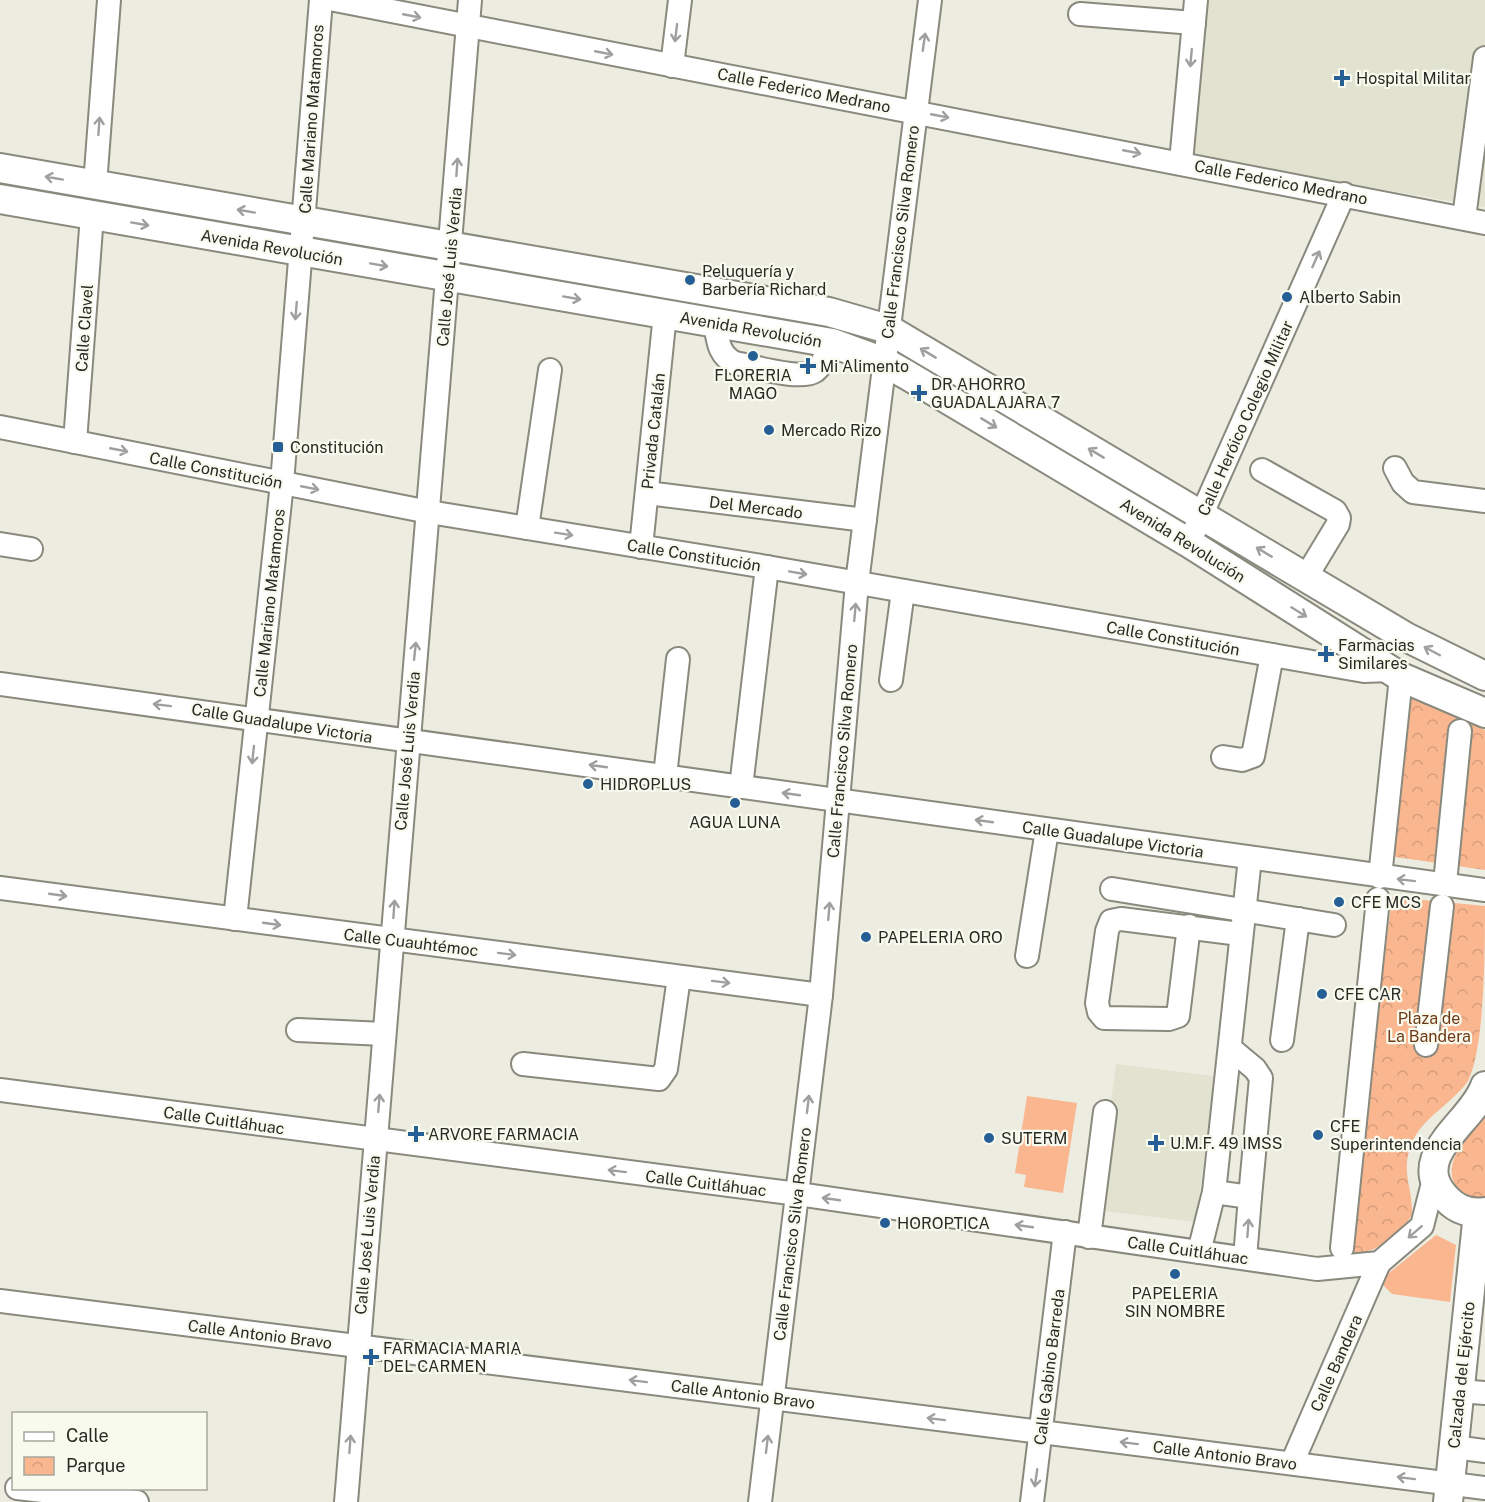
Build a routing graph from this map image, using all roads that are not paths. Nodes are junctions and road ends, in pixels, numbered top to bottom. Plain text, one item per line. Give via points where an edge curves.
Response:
1 (109, 0) edge
2 (321, 0) edge
3 (334, 0) edge
4 (470, 0) edge
5 (680, 0) edge
6 (930, 0) edge
7 (1196, 0) edge
8 (1080, 14) dead end
9 (1194, 23) junction
10 (467, 27) junction
11 (1485, 58) edge
12 (672, 66) junction
13 (914, 111) junction
14 (1181, 162) junction
15 (0, 168) edge
16 (1477, 178) edge
17 (95, 185) junction
18 (1344, 194) junction
19 (0, 199) edge
20 (92, 215) junction
21 (1474, 220) edge
22 (303, 221) junction
23 (450, 246) junction
24 (301, 252) junction
25 (448, 277) junction
26 (666, 314) junction
27 (715, 323) junction
28 (888, 329) junction
29 (832, 343) junction
30 (884, 362) junction
31 (550, 370) dead end
32 (0, 427) edge
33 (75, 442) junction
34 (1395, 468) dead end
35 (1263, 470) dead end
36 (282, 483) junction
37 (647, 493) junction
38 (1485, 501) edge
39 (429, 512) junction
40 (1202, 516) junction
41 (865, 520) junction
42 (527, 528) junction
43 (1189, 543) junction
44 (0, 544) edge
45 (640, 547) junction
46 (31, 549) dead end
47 (767, 567) junction
48 (1306, 578) junction
49 (857, 583) junction
50 (903, 591) junction
51 (1272, 655) junction
52 (678, 659) dead end
53 (1396, 674) junction
54 (1485, 676) edge
55 (891, 680) dead end
56 (0, 684) edge
57 (1485, 714) edge
58 (257, 717) junction
59 (1460, 731) dead end
60 (406, 742) junction
61 (1223, 757) dead end
62 (665, 776) junction
63 (741, 787) junction
64 (838, 801) junction
65 (1047, 830) junction
66 (1250, 858) junction
67 (1446, 873) dead end
68 (0, 888) edge
69 (1379, 888) junction
70 (1112, 889) dead end
71 (1485, 890) edge
72 (1442, 906) dead end
73 (1243, 910) junction
74 (235, 919) junction
75 (1298, 919) junction
76 (1334, 925) dead end
77 (1189, 926) junction
78 (1240, 934) junction
79 (392, 940) junction
80 (1027, 956) dead end
81 (679, 977) junction
82 (821, 995) junction
83 (297, 1030) dead end
84 (384, 1034) junction
85 (1282, 1040) dead end
86 (1426, 1045) dead end
87 (1231, 1049) junction
88 (523, 1064) dead end
89 (1485, 1086) edge
90 (0, 1090) edge
91 (1105, 1112) dead end
92 (375, 1140) junction
93 (1434, 1179) junction
94 (1214, 1192) junction
95 (798, 1194) junction
96 (1250, 1197) junction
97 (1481, 1213) edge
98 (1065, 1232) junction
99 (1089, 1237) junction
100 (1342, 1248) dead end
101 (1199, 1252) junction
102 (1245, 1258) junction
103 (1379, 1263) junction
104 (0, 1301) edge
105 (1476, 1310) edge
106 (358, 1346) junction
107 (1472, 1392) edge
108 (772, 1398) junction
109 (1042, 1432) junction
110 (1454, 1447) junction
111 (1485, 1451) edge
112 (1292, 1463) junction
113 (1485, 1488) edge
114 (32, 1490) edge
115 (1449, 1493) edge
116 (137, 1502) edge
117 (346, 1502) edge
118 (760, 1502) edge
119 (1032, 1502) edge

17 -> 1 street
2 - 22 street, Calle Mariano Matamoros
3 -> 10 street, Calle Federico Medrano
4 - 10 street, Calle José Luis Verdia
5 -> 12 street
13 -> 6 street, Calle Francisco Silva Romero
7 - 9 street
8 - 9 street
9 -> 14 street
10 -> 12 street, Calle Federico Medrano
23 -> 10 street, Calle José Luis Verdia
11 - 16 street
12 - 13 street, Calle Federico Medrano
13 -> 14 street, Calle Federico Medrano
13 - 28 street, Calle Francisco Silva Romero
14 - 18 street, Calle Federico Medrano
17 -> 15 main road, Avenida Revolución
16 - 21 street
22 -> 17 main road, Avenida Revolución
18 - 21 street, Calle Federico Medrano
40 -> 18 street, Calle Heróico Colegio Militar
19 - 20 main road, Avenida Revolución
20 -> 24 main road, Avenida Revolución
20 - 33 street, Calle Clavel
22 - 23 main road, Avenida Revolución
22 - 24 street, Calle Mariano Matamoros
23 - 25 street, Calle José Luis Verdia
23 - 28 main road, Avenida Revolución via 830,312
24 -> 25 main road, Avenida Revolución
24 -> 36 street, Calle Mariano Matamoros
25 -> 26 main road, Avenida Revolución
25 - 39 street, Calle José Luis Verdia
26 - 27 main road, Avenida Revolución
26 - 37 street, Privada Catalán
27 - 29 main road, Avenida Revolución
27 - 29 street via 726,358 796,375 817,370
28 - 30 street, Calle Francisco Silva Romero
40 -> 28 main road, Avenida Revolución
29 - 30 main road, Avenida Revolución
30 - 41 street, Calle Francisco Silva Romero
30 -> 43 main road, Avenida Revolución
31 - 42 street
32 - 33 street, Calle Constitución
33 -> 36 street, Calle Constitución
34 - 38 street via 1413,492
35 - 48 street via 1335,511 1339,518
36 -> 39 street, Calle Constitución
36 - 58 street, Calle Mariano Matamoros
37 - 41 street, Del Mercado
37 - 45 street, Privada Catalán
39 - 42 street, Calle Constitución
60 -> 39 street, Calle José Luis Verdia
40 - 43 street, Calle Heróico Colegio Militar
48 -> 40 main road, Avenida Revolución
41 - 49 street, Calle Francisco Silva Romero
42 -> 45 street, Calle Constitución
43 -> 53 main road, Avenida Revolución
44 - 46 street
45 - 47 street, Calle Constitución
47 -> 49 street, Calle Constitución
47 - 63 street
54 -> 48 main road, Avenida Revolución via 1406,637
49 - 50 street, Calle Constitución
64 -> 49 street, Calle Francisco Silva Romero
50 - 51 street, Calle Constitución
50 - 55 street
51 - 53 street, Calle Constitución
51 - 61 street via 1256,750 1248,759
52 - 62 street
53 - 57 main road, Avenida Revolución
53 - 69 street
58 -> 56 street, Calle Guadalupe Victoria
58 - 60 street, Calle Guadalupe Victoria
58 -> 74 street, Calle Mariano Matamoros
59 - 67 street
62 -> 60 street, Calle Guadalupe Victoria
79 -> 60 street, Calle José Luis Verdia
62 - 63 street, Calle Guadalupe Victoria
64 -> 63 street, Calle Guadalupe Victoria
65 -> 64 street, Calle Guadalupe Victoria
82 -> 64 street, Calle Francisco Silva Romero
65 - 66 street, Calle Guadalupe Victoria
65 - 80 street
66 - 69 street, Calle Guadalupe Victoria
66 - 73 street
68 -> 74 street, Calle Cuauhtémoc
71 -> 69 street, Calle Guadalupe Victoria
69 - 100 street
70 - 73 street
72 - 86 street
73 - 75 street
73 - 78 street
74 -> 79 street, Calle Cuauhtémoc
75 - 76 street
75 - 85 street
77 - 77 street via 1111,921 1097,1003 1104,1017 1178,1016
77 - 78 street
78 - 87 street
79 -> 81 street, Calle Cuauhtémoc
79 - 84 street, Calle José Luis Verdia
81 -> 82 street, Calle Cuauhtémoc
81 - 88 street via 666,1069 659,1079
95 -> 82 street, Calle Francisco Silva Romero
83 - 84 street
92 -> 84 street, Calle José Luis Verdia
87 - 94 street
87 - 96 street via 1261,1078
89 - 93 main road via 1472,1110 1439,1150
90 - 92 street, Calle Cuitláhuac
91 - 99 street
95 -> 92 street, Calle Cuitláhuac
92 - 106 street, Calle José Luis Verdia
93 - 97 main road, Calzada del Ejército via 1437,1188 1458,1208
93 -> 103 street via 1422,1226
94 - 96 street
94 - 101 street
98 -> 95 street, Calle Cuitláhuac
95 - 108 street, Calle Francisco Silva Romero
102 -> 96 street
97 - 105 main road, Calzada del Ejército
98 - 99 street, Calle Cuitláhuac
98 - 109 street, Calle Gabino Barreda
99 - 101 street, Calle Cuitláhuac
101 - 102 street, Calle Cuitláhuac
102 - 103 street, Calle Cuitláhuac via 1317,1269
103 - 112 street, Calle Bandera
104 - 106 street, Calle Antonio Bravo
105 - 107 main road, Calzada del Ejército
108 -> 106 street, Calle Antonio Bravo
117 -> 106 street, Calle José Luis Verdia
107 - 110 main road, Calzada del Ejército
109 -> 108 street, Calle Antonio Bravo
118 -> 108 street, Calle Francisco Silva Romero
112 -> 109 street, Calle Antonio Bravo
109 -> 119 street, Calle Gabino Barreda
110 - 111 street
110 - 115 main road, Calzada del Ejército
115 -> 112 street, Calle Antonio Bravo
113 - 115 street, Calle Antonio Bravo
114 - 116 street

